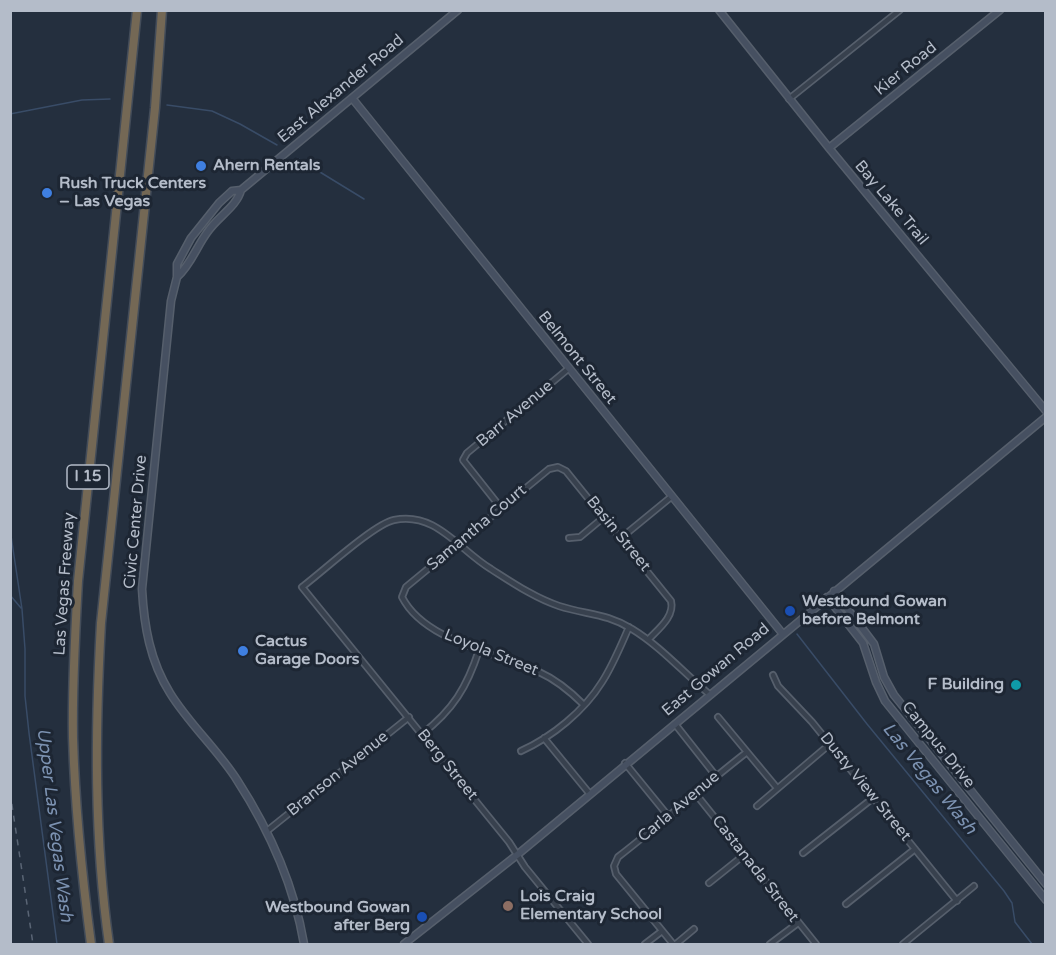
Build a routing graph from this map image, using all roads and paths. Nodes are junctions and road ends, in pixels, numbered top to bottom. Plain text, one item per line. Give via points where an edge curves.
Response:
1 (137, 10) edge
2 (162, 10) edge
3 (458, 10) edge
4 (730, 10) edge
5 (900, 10) edge
6 (1000, 10) edge
7 (721, 13) edge
8 (352, 98) junction
9 (789, 99) junction
10 (829, 148) junction
11 (242, 190) junction
12 (177, 277) junction
13 (568, 369) junction
14 (1046, 411) edge
15 (1046, 417) edge
16 (558, 467) joint
17 (671, 497) junction
18 (501, 508) junction
19 (604, 517) junction
20 (569, 538) dead end
21 (621, 538) junction
22 (458, 543) junction
23 (834, 591) junction
24 (402, 597) joint
25 (827, 597) junction
26 (629, 627) junction
27 (782, 633) junction
28 (648, 640) junction
29 (479, 650) junction
30 (773, 675) dead end
31 (709, 694) junction
32 (584, 705) junction
33 (409, 717) junction
34 (718, 717) dead end
35 (674, 723) junction
36 (422, 734) junction
37 (544, 738) junction
38 (830, 744) junction
39 (521, 751) dead end
40 (747, 752) junction
41 (625, 763) junction
42 (953, 770) junction
43 (716, 776) junction
44 (946, 776) junction
45 (777, 788) junction
46 (589, 793) junction
47 (695, 793) junction
48 (873, 798) junction
49 (756, 806) dead end
50 (669, 817) junction
51 (267, 831) junction
52 (1015, 847) junction
53 (915, 849) junction
54 (803, 853) dead end
55 (1008, 853) junction
56 (517, 855) junction
57 (744, 855) junction
58 (709, 883) dead end
59 (1046, 884) edge
60 (975, 886) dead end
61 (957, 900) junction
62 (1046, 900) edge
63 (846, 904) dead end
64 (798, 923) junction
65 (694, 929) dead end
66 (662, 931) junction
67 (91, 945) edge
68 (109, 945) edge
69 (304, 945) edge
70 (404, 945) edge
71 (588, 945) edge
72 (645, 945) edge
73 (675, 945) edge
74 (770, 945) edge
75 (816, 945) edge
76 (903, 945) edge

1 - 67 highway, Las Vegas Freeway / I 15 via 78,581 73,665 75,789
2 - 68 highway, I 15 via 97,691 99,838
3 - 8 street, East Alexander Road
4 - 7 street
5 - 9 street
6 - 10 street, Kier Road
7 - 9 street, Bay Lake Trail
8 - 11 street, East Alexander Road
8 - 13 street, Belmont Street
9 - 10 street, Bay Lake Trail
10 - 14 street, Bay Lake Trail
11 - 12 street, East Alexander Road via 239,200 209,229
11 - 12 street, East Alexander Road via 232,191 197,229 177,264
12 - 51 street, Civic Center Drive via 169,310 141,589 143,620 152,658 170,694 236,778
13 - 17 street, Belmont Street
13 - 18 street, Barr Avenue via 467,453 464,460
15 - 23 street, East Gowan Road
16 - 18 street, Samantha Court via 549,469
16 - 19 street, Basin Street via 566,471
17 - 21 street
17 - 27 street, Belmont Street
18 - 22 street, Samantha Court
19 - 20 street via 580,537
19 - 21 street, Basin Street
21 - 28 street, Basin Street via 671,601 669,616
22 - 24 street, Samantha Court via 406,587
22 - 26 street via 476,560 529,593
22 - 33 street, Berg Street via 427,522 392,520 302,588
23 - 25 street, East Gowan Road
23 - 42 street, Campus Drive via 874,644 894,695
24 - 29 street, Loyola Street via 433,628
25 - 27 street, East Gowan Road
25 - 44 street, Campus Drive via 863,643 885,701
26 - 28 street
26 - 32 street via 604,680
27 - 31 street, East Gowan Road
28 - 31 street
29 - 32 street, Loyola Street via 539,672 570,691
29 - 36 street via 470,678 455,702
30 - 38 street, Dusty View Street via 778,686
31 - 35 street, East Gowan Road
32 - 37 street
33 - 36 street, Berg Street
33 - 51 street, Branson Avenue
34 - 40 street
35 - 41 street, East Gowan Road
35 - 43 street
36 - 56 street, Berg Street
37 - 39 street
37 - 46 street
38 - 45 street
38 - 48 street, Dusty View Street
40 - 43 street, Carla Avenue
40 - 45 street
41 - 46 street, East Gowan Road
41 - 50 street
42 - 44 street
42 - 52 street, Campus Drive
43 - 47 street, Carla Avenue
44 - 55 street, Campus Drive
45 - 49 street
46 - 56 street, East Gowan Road
47 - 50 street, Carla Avenue
47 - 57 street, Castanada Street
48 - 53 street, Dusty View Street
48 - 54 street
50 - 66 street, Carla Avenue via 618,857 614,866 616,874
51 - 69 street, Civic Center Drive via 286,873
52 - 55 street
52 - 59 street, Campus Drive
53 - 61 street, Dusty View Street
53 - 63 street
55 - 62 street, Campus Drive
56 - 70 street, East Gowan Road
56 - 71 street, Berg Street
57 - 58 street
57 - 64 street, Castanada Street
60 - 61 street
61 - 76 street
64 - 74 street
64 - 75 street, Castanada Street
65 - 73 street
66 - 72 street
66 - 73 street

